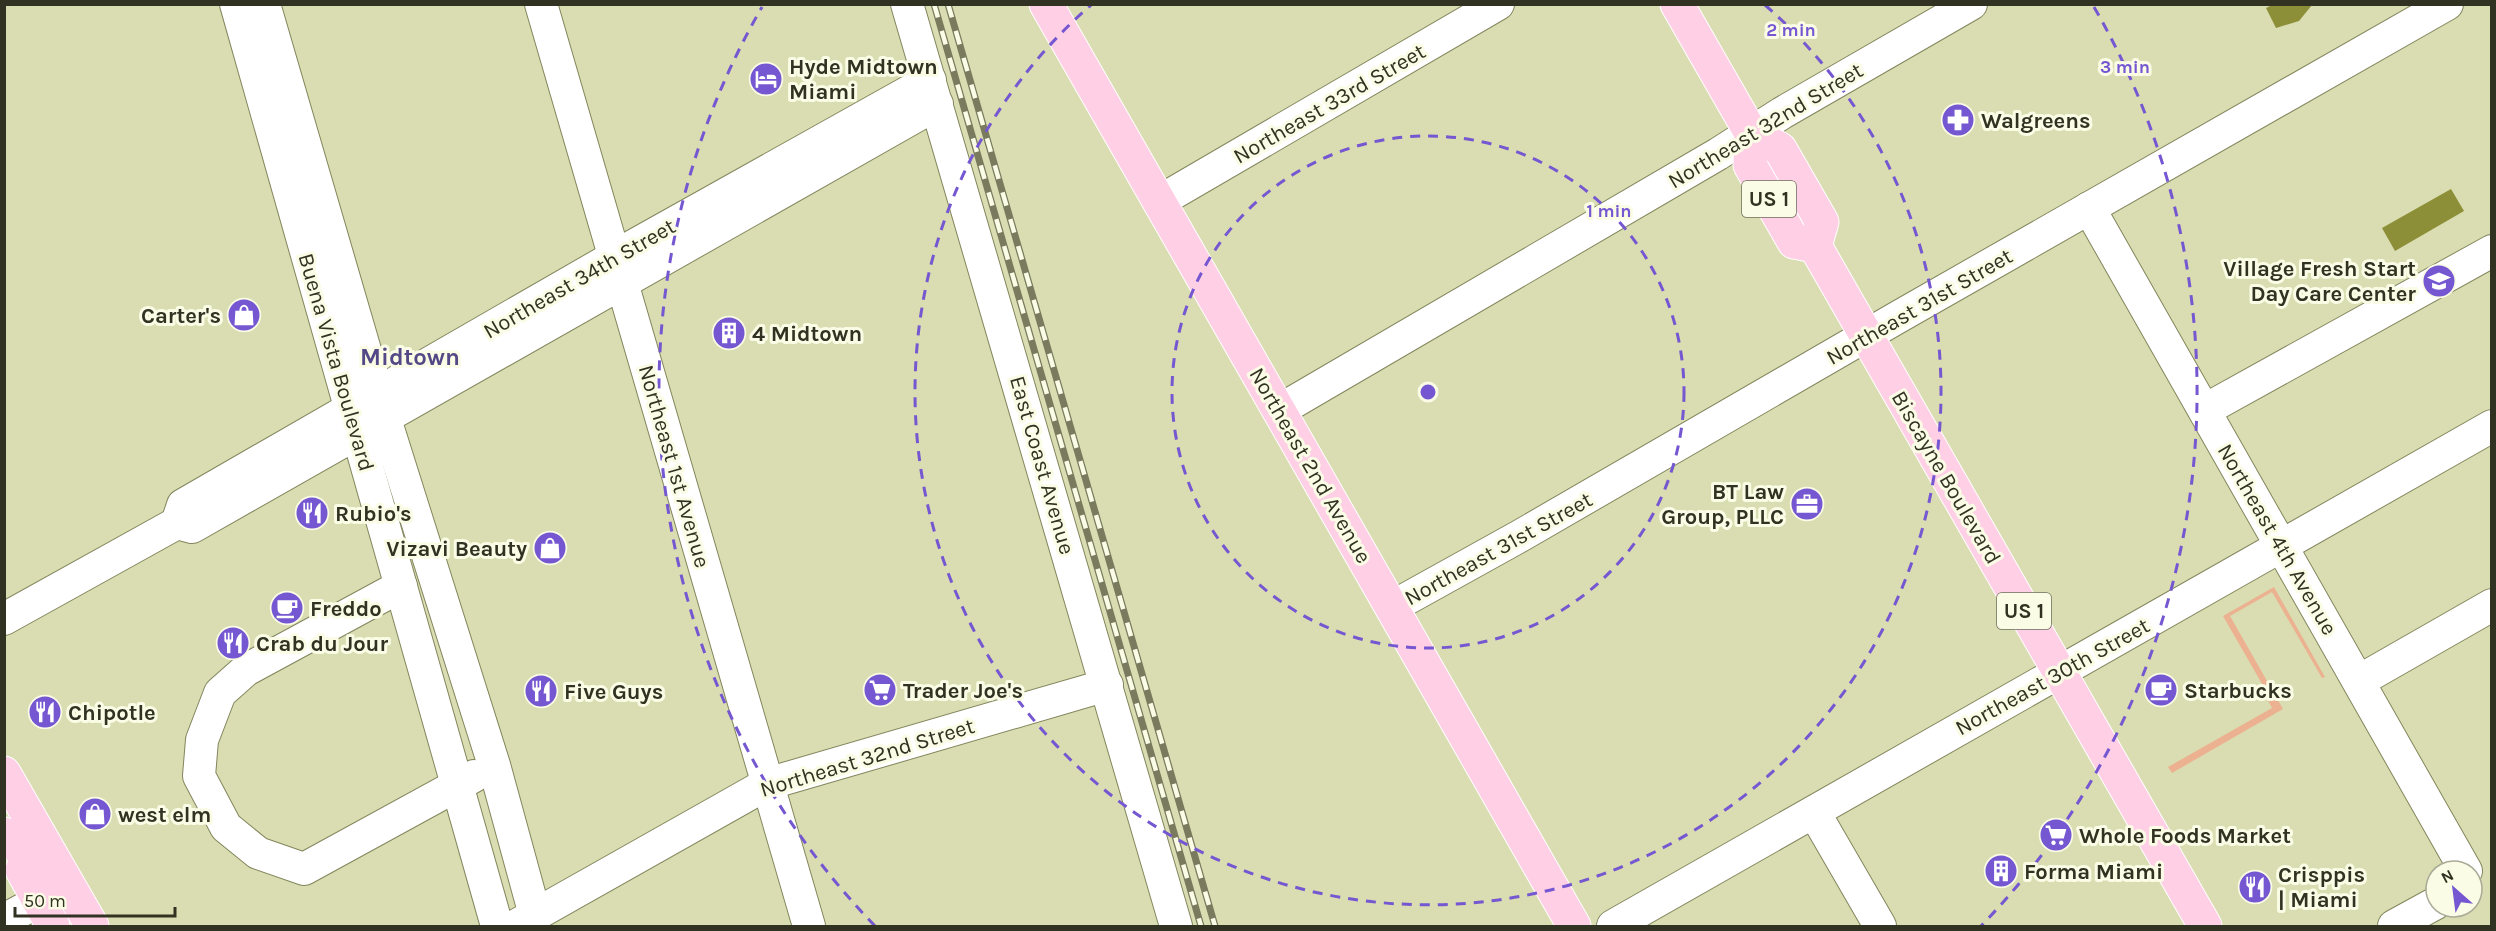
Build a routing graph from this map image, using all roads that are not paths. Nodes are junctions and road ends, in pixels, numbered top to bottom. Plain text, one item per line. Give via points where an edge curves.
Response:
1 (236, 4) edge
2 (264, 4) edge
3 (541, 4) edge
4 (908, 4) edge
5 (1046, 4) edge
6 (1498, 4) edge
7 (1677, 4) edge
8 (1971, 4) edge
9 (2447, 4) edge
10 (934, 92) junction
11 (1751, 133) junction
12 (1160, 201) junction
13 (2089, 208) junction
14 (2492, 251) edge
15 (618, 270) junction
16 (1867, 335) junction
17 (381, 406) junction
18 (1280, 410) junction
19 (2205, 410) junction
20 (354, 421) junction
21 (2492, 426) edge
22 (2282, 546) junction
23 (401, 586) junction
24 (2492, 605) edge
25 (1392, 607) junction
26 (4, 619) edge
27 (2060, 673) junction
28 (2359, 681) junction
29 (1107, 685) junction
30 (494, 765) junction
31 (4, 773) edge
32 (767, 784) junction
33 (456, 785) junction
34 (1814, 812) junction
35 (4, 834) edge
36 (4, 840) edge
37 (2459, 859) edge
38 (2424, 910) edge
39 (46, 914) edge
40 (4, 920) edge
41 (524, 921) edge
42 (74, 927) edge
43 (92, 927) edge
44 (497, 927) edge
45 (809, 927) edge
46 (1176, 927) edge
47 (1574, 927) edge
48 (1613, 927) edge
49 (1880, 927) edge
50 (2205, 927) edge
51 (2394, 927) edge

1 - 20 street, Buena Vista Boulevard
2 - 17 street, Buena Vista Boulevard
3 - 15 street, Northeast 1st Avenue
4 - 10 street, East Coast Avenue
5 - 12 main road, Northeast 2nd Avenue
6 - 12 street, Northeast 33rd Street
7 - 11 main road
8 - 11 street, Northeast 32nd Street
9 - 13 street, Northeast 31st Street
10 - 15 street, Northeast 34th Street
10 - 29 street, East Coast Avenue
11 - 16 main road, Biscayne Boulevard / US 1 via 1780,149 1822,222 1815,246
11 - 18 street, Northeast 32nd Street
12 - 18 main road, Northeast 2nd Avenue
13 - 16 street, Northeast 31st Street
13 - 19 street, Northeast 4th Avenue
14 - 19 street
15 - 17 street, Northeast 34th Street
15 - 32 street, Northeast 1st Avenue
16 - 25 street, Northeast 31st Street
16 - 27 main road, Biscayne Boulevard / US 1
17 - 20 street, Northeast 34th Street
17 - 30 street, Buena Vista Boulevard
18 - 25 main road, Northeast 2nd Avenue
19 - 22 street, Northeast 4th Avenue
20 - 23 street, Buena Vista Boulevard
20 - 26 street, Northeast 34th Street via 192,527 177,523
21 - 22 street, Northeast 30th Street
22 - 27 street, Northeast 30th Street
22 - 28 street, Northeast 4th Avenue
23 - 33 street, Buena Vista Boulevard
23 - 33 street via 246,670 220,693 202,740 199,776 226,827 258,853 304,869
24 - 28 street
25 - 47 main road, Northeast 2nd Avenue
27 - 34 street, Northeast 30th Street
27 - 50 main road, Biscayne Boulevard / US 1
28 - 37 street, Northeast 4th Avenue
29 - 32 street, Northeast 32nd Street
29 - 46 street, East Coast Avenue
30 - 33 street
30 - 41 street, Buena Vista Boulevard
31 - 43 main road
32 - 41 street, Northeast 32nd Street
32 - 45 street, Northeast 1st Avenue
33 - 44 street, Buena Vista Boulevard
34 - 48 street, Northeast 30th Street
34 - 49 street
35 - 42 main road via 41,869
36 - 39 main road
38 - 51 street
39 - 40 street

